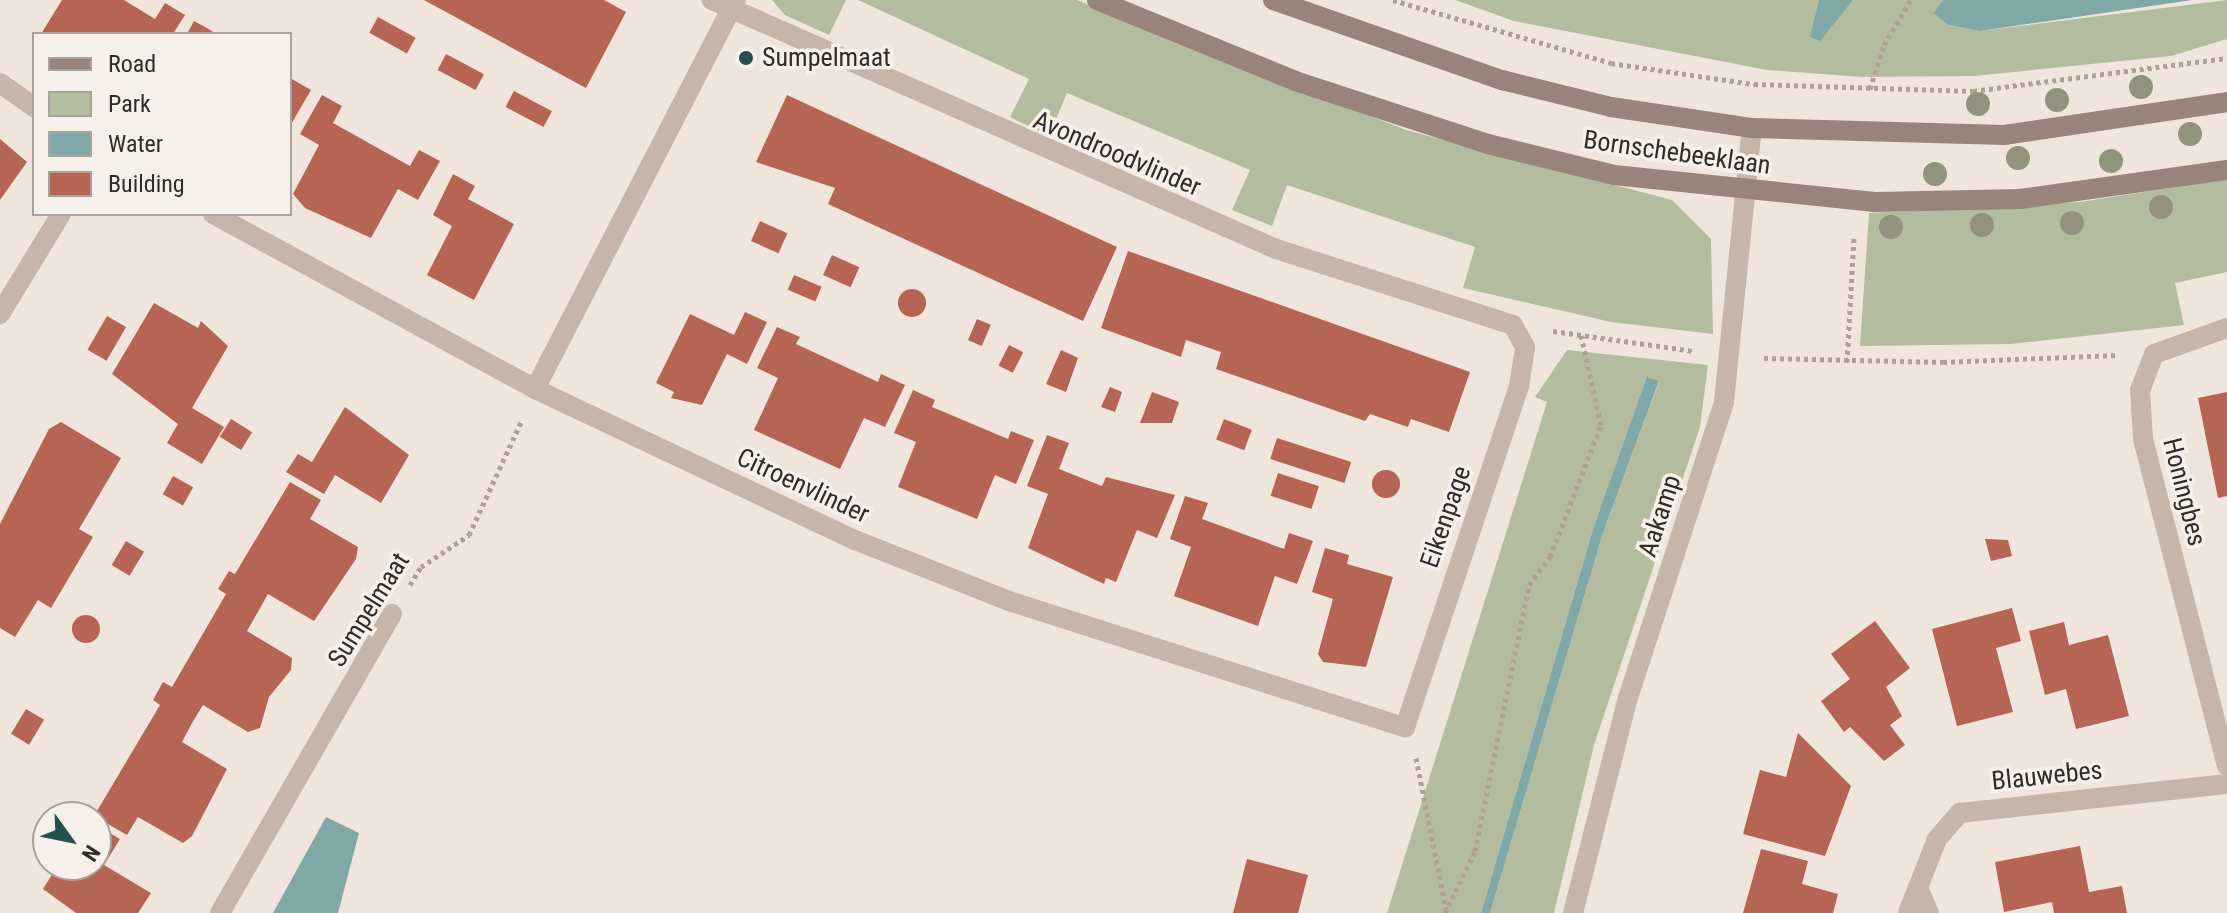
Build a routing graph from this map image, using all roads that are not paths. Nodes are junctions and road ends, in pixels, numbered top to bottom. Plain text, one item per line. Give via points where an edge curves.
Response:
1 (712, 0) edge
2 (1097, 0) edge
3 (1273, 0) edge
4 (734, 5) edge
5 (0, 83) edge
6 (2227, 102) edge
7 (32, 106) edge
8 (1752, 128) junction
9 (2227, 170) edge
10 (1744, 191) junction
11 (60, 216) edge
12 (217, 216) edge
13 (0, 314) edge
14 (1513, 325) joint
15 (2227, 328) edge
16 (535, 389) junction
17 (392, 614) road end
18 (1405, 727) joint
19 (2227, 765) edge
20 (2227, 784) edge
21 (1919, 890) junction
22 (220, 913) edge
23 (1573, 913) edge
24 (1908, 913) edge
25 (1929, 913) edge

1 - 4 street, Avondroodvlinder
2 - 10 street, Bornschebeeklaan via 1295,81 1488,144 1614,175
3 - 8 street, Bornschebeeklaan via 1502,80 1611,107
4 - 14 street, Avondroodvlinder via 1276,249
4 - 16 street
5 - 7 street
6 - 8 street, Bornschebeeklaan via 2004,135
8 - 10 street, Aakamp
9 - 10 street, Bornschebeeklaan via 2020,199 1875,202
10 - 23 street, Aakamp via 1724,402 1628,698
11 - 13 street
12 - 16 street, Citroenvlinder
14 - 18 street, Eikenpage via 1525,347 1519,386
15 - 19 street, Honingbes via 2154,354 2140,390 2143,439
16 - 18 street, Citroenvlinder via 974,588
17 - 22 street, Sumpelmaat
20 - 21 street, Blauwebes via 1960,813 1937,839
21 - 24 street, Blauwebes
21 - 25 street

